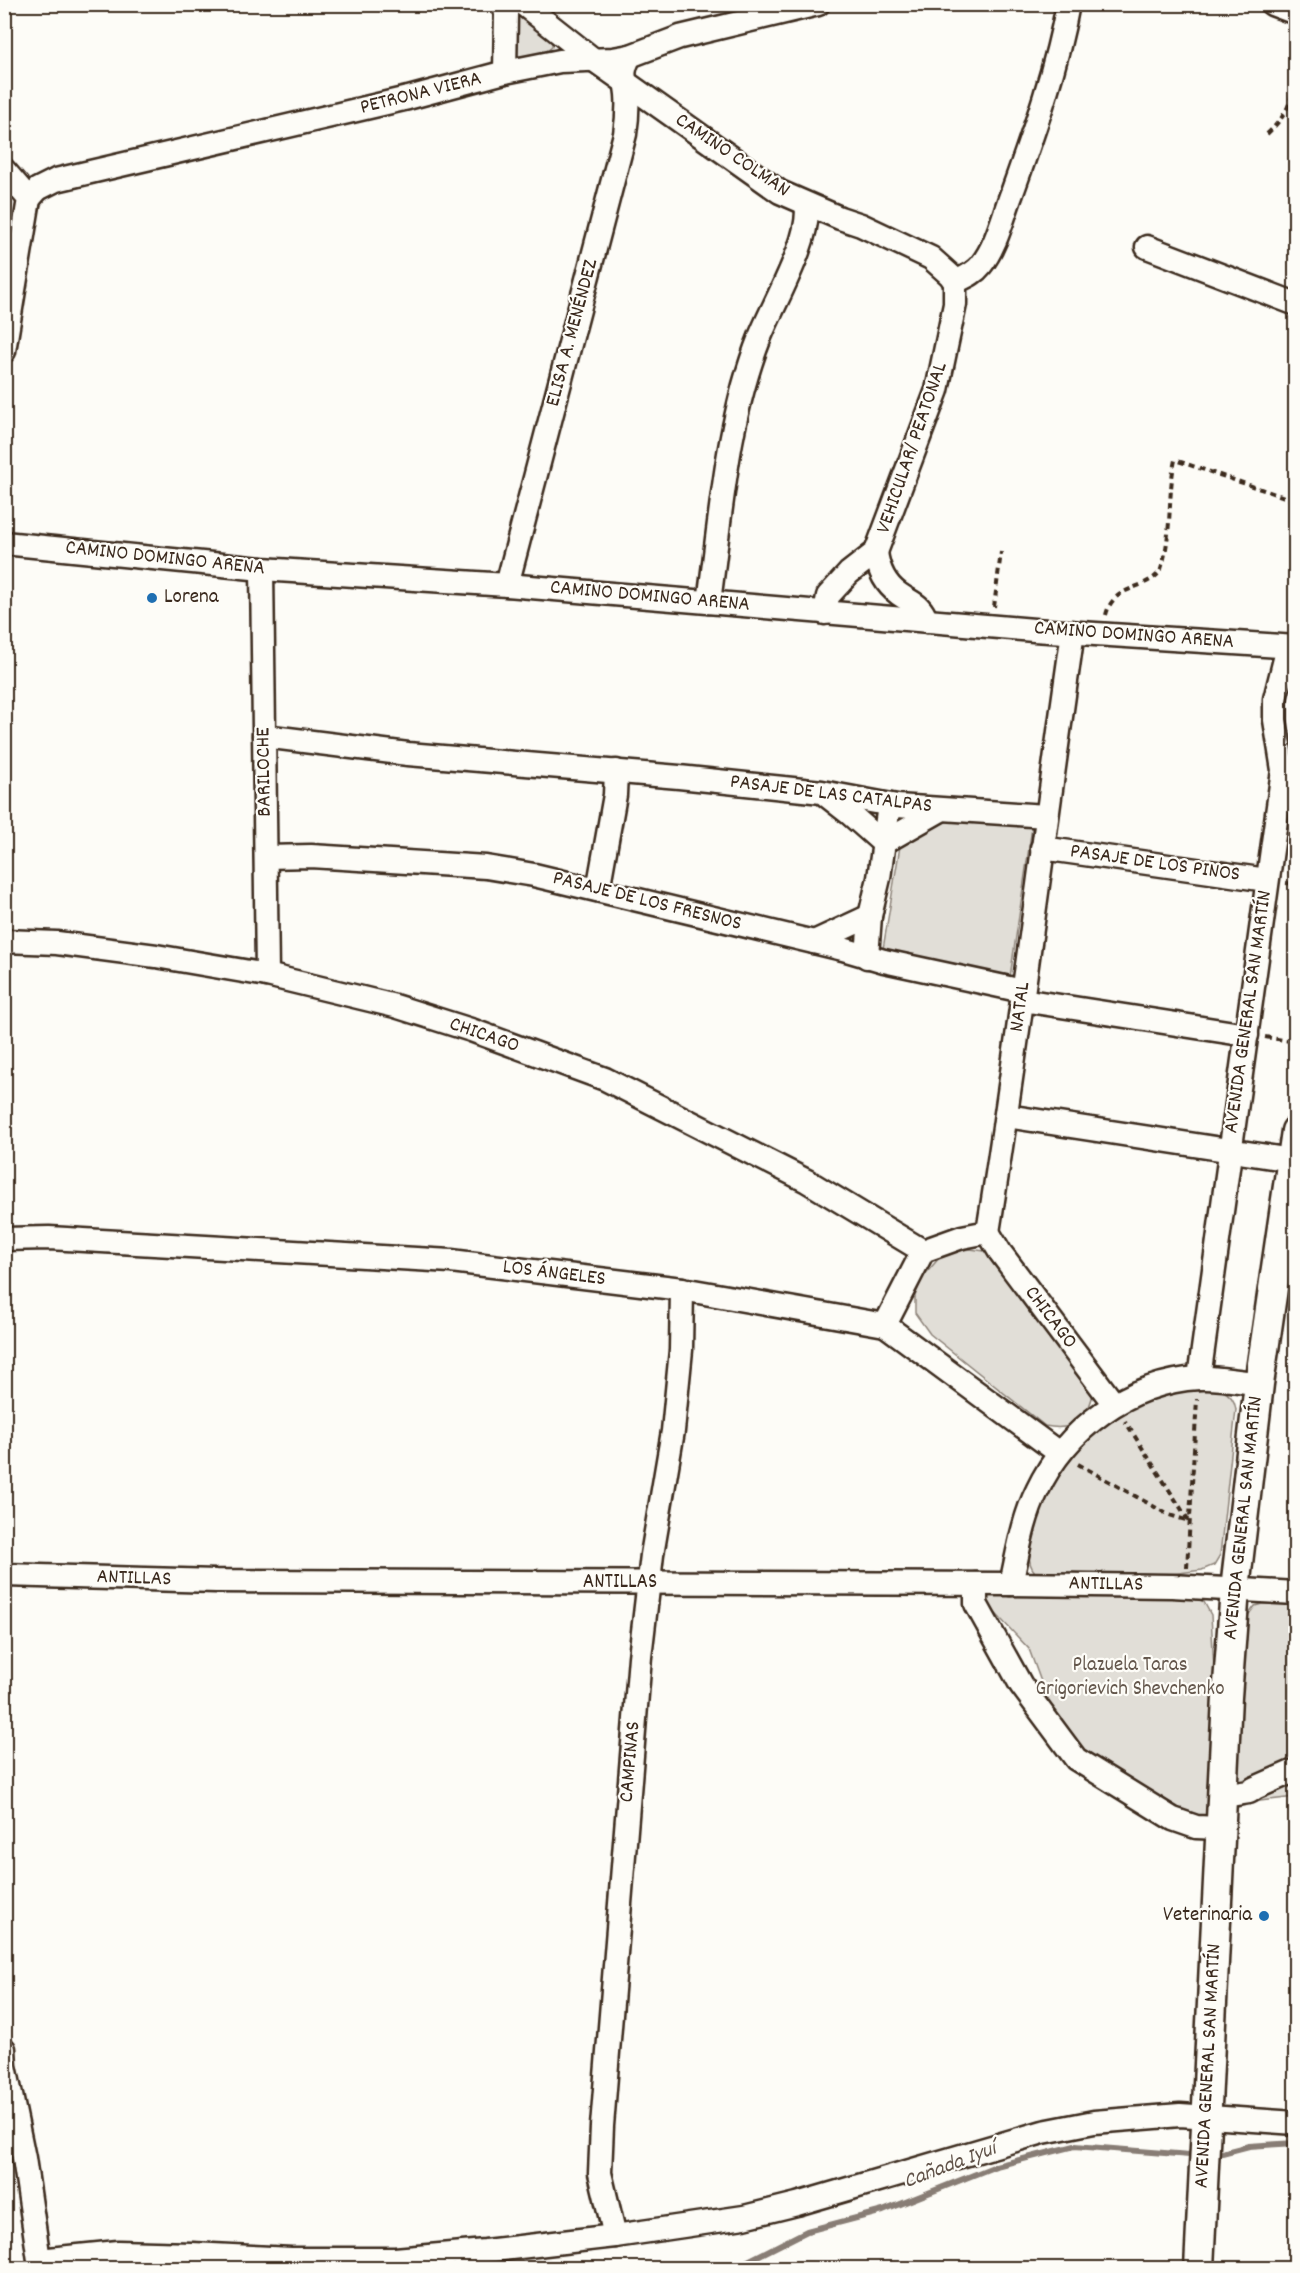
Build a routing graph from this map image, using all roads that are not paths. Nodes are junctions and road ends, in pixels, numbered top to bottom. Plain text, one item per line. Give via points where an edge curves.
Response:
1 (504, 4) edge
2 (523, 4) edge
3 (818, 4) edge
4 (1068, 4) edge
5 (1272, 4) edge
6 (1296, 13) edge
7 (630, 56) junction
8 (594, 60) junction
9 (505, 72) junction
10 (624, 80) junction
11 (4, 170) edge
12 (29, 199) junction
13 (806, 204) junction
14 (1148, 248) dead end
15 (955, 282) junction
16 (1296, 304) edge
17 (4, 351) edge
18 (4, 543) edge
19 (876, 552) junction
20 (262, 569) junction
21 (507, 585) junction
22 (709, 602) junction
23 (825, 613) junction
24 (927, 621) junction
25 (1073, 632) junction
26 (1292, 647) edge
27 (264, 736) junction
28 (616, 771) junction
29 (822, 792) junction
30 (889, 805) junction
31 (941, 810) junction
32 (1046, 816) junction
33 (883, 843) junction
34 (1042, 848) junction
35 (266, 857) junction
36 (1267, 880) junction
37 (598, 890) junction
38 (870, 916) junction
39 (4, 941) edge
40 (814, 942) junction
41 (867, 957) junction
42 (267, 975) junction
43 (1022, 995) junction
44 (1247, 1035) junction
45 (1006, 1116) junction
46 (1296, 1131) edge
47 (1229, 1149) junction
48 (1292, 1160) junction
49 (988, 1232) junction
50 (4, 1239) edge
51 (924, 1251) junction
52 (682, 1289) junction
53 (885, 1325) junction
54 (1199, 1378) junction
55 (1259, 1384) junction
56 (1114, 1404) junction
57 (1059, 1453) junction
58 (4, 1575) edge
59 (648, 1583) junction
60 (976, 1584) junction
61 (1011, 1584) junction
62 (1234, 1589) junction
63 (1296, 1593) edge
64 (1296, 1770) edge
65 (1222, 1796) junction
66 (1220, 1828) junction
67 (4, 2049) edge
68 (1207, 2115) junction
69 (1296, 2122) edge
70 (615, 2236) junction
71 (1199, 2268) edge

1 - 9 street
2 - 8 street, CAMINO COLMAN
3 - 7 street, PETRONA VIERA via 680,36
4 - 15 street via 1043,105 999,229 981,265
5 - 6 street
7 - 8 street, PETRONA VIERA
7 - 10 street, ELISA A. MENÉNDEZ via 624,67
8 - 9 street, PETRONA VIERA via 560,61
8 - 10 street, CAMINO COLMAN
9 - 12 street, PETRONA VIERA via 56,180
10 - 13 street, CAMINO COLMAN via 780,192
10 - 21 street, ELISA A. MENÉNDEZ via 626,134
11 - 12 street
12 - 17 street
13 - 15 street, CAMINO COLMAN via 931,258
13 - 22 street via 808,214 802,241 748,372 728,471
14 - 16 street
15 - 19 street, VEHICULAR/ PEATONAL via 955,304 937,390
18 - 20 street, CAMINO DOMINGO ARENA
19 - 23 street, VEHICULAR/ PEATONAL via 828,596
19 - 24 street via 878,567 896,592 920,607
20 - 21 street, CAMINO DOMINGO ARENA
20 - 27 street, BARILOCHE
21 - 22 street, CAMINO DOMINGO ARENA
22 - 23 street, CAMINO DOMINGO ARENA
23 - 24 street, CAMINO DOMINGO ARENA
24 - 25 street, CAMINO DOMINGO ARENA
25 - 26 street, CAMINO DOMINGO ARENA
25 - 32 street, NATAL
26 - 36 street, AVENIDA GENERAL SAN MARTÍN via 1275,699 1283,770
27 - 28 street, PASAJE DE LAS CATALPAS via 481,761
27 - 35 street, BARILOCHE
28 - 29 street, PASAJE DE LAS CATALPAS
28 - 37 street
29 - 30 street, PASAJE DE LAS CATALPAS
29 - 33 street
30 - 31 street, PASAJE DE LAS CATALPAS
30 - 33 street
31 - 32 street, PASAJE DE LAS CATALPAS
31 - 33 street
32 - 34 street, NATAL
33 - 38 street
34 - 36 street, PASAJE DE LOS PINOS
34 - 43 street, NATAL
35 - 37 street, PASAJE DE LOS FRESNOS via 311,856 486,867
35 - 42 street, BARILOCHE
36 - 44 street, AVENIDA GENERAL SAN MARTÍN
37 - 40 street, PASAJE DE LOS FRESNOS
38 - 40 street
38 - 41 street
39 - 42 street, CHICAGO via 57,943
40 - 41 street, PASAJE DE LOS FRESNOS
41 - 43 street, PASAJE DE LOS FRESNOS
42 - 51 street, CHICAGO via 395,1006 605,1079 807,1180
43 - 44 street, PASAJE DE LOS FRESNOS
43 - 45 street, NATAL
44 - 47 street, AVENIDA GENERAL SAN MARTÍN
45 - 47 street
45 - 49 street, NATAL
46 - 48 main road, AVENIDA GENERAL SAN MARTÍN
47 - 48 street
47 - 54 street, AVENIDA GENERAL SAN MARTÍN
48 - 55 main road, AVENIDA GENERAL SAN MARTÍN
49 - 51 street
49 - 56 street, CHICAGO
50 - 52 street, LOS ÁNGELES via 49,1238 451,1261
51 - 53 street
52 - 53 street, LOS ÁNGELES
52 - 59 street, CAMPINAS via 673,1431
53 - 57 street, LOS ÁNGELES
54 - 55 street, AVENIDA GENERAL SAN MARTÍN
54 - 56 street, AVENIDA GENERAL SAN MARTÍN via 1151,1388
55 - 62 main road, AVENIDA GENERAL SAN MARTÍN
56 - 57 street, AVENIDA GENERAL SAN MARTÍN via 1082,1428
57 - 61 street, AVENIDA GENERAL SAN MARTÍN via 1028,1514
58 - 59 street, ANTILLAS via 216,1581
59 - 60 street, ANTILLAS
59 - 70 street, CAMPINAS via 602,2126 600,2173
60 - 61 street, ANTILLAS
60 - 66 street via 976,1604 1021,1685 1076,1759 1173,1819 1196,1827
61 - 62 street, ANTILLAS
62 - 63 street, ANTILLAS
62 - 65 main road, AVENIDA GENERAL SAN MARTÍN
64 - 65 street via 1249,1792
65 - 66 main road, AVENIDA GENERAL SAN MARTÍN
66 - 68 main road, AVENIDA GENERAL SAN MARTÍN
67 - 70 street via 39,2260 118,2252 395,2259
68 - 69 street
68 - 70 street via 1153,2116 1065,2127 765,2212
68 - 71 main road, AVENIDA GENERAL SAN MARTÍN

